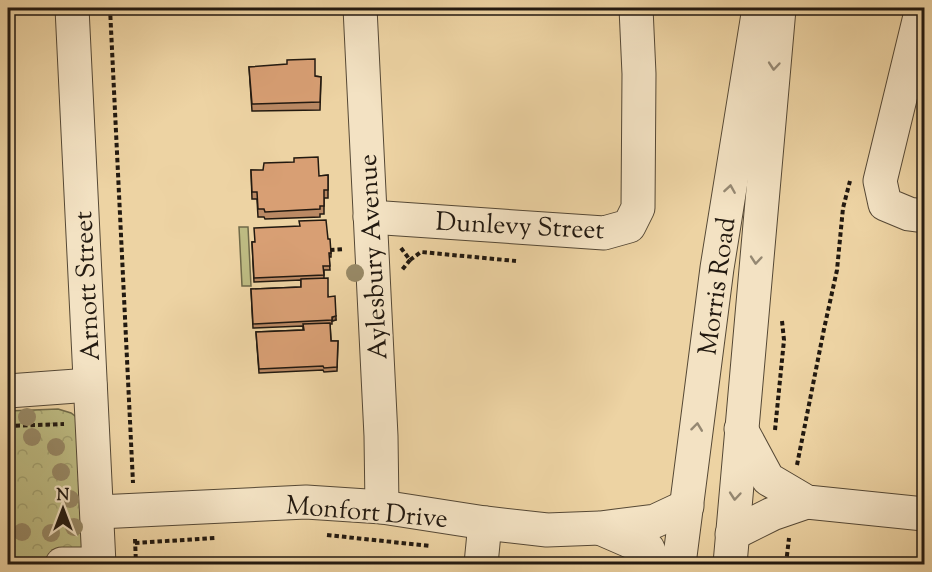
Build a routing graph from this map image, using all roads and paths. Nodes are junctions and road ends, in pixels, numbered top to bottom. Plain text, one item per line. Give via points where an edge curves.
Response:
1 (72, 8) edge
2 (110, 8) edge
3 (360, 8) edge
4 (636, 8) edge
5 (759, 8) edge
6 (780, 8) edge
7 (922, 8) edge
8 (852, 175) dead end
9 (370, 216) junction
10 (924, 216) edge
11 (348, 249) dead end
12 (330, 250) edge
13 (410, 260) dead end
14 (516, 261) dead end
15 (90, 385) junction
16 (8, 391) edge
17 (65, 423) dead end
18 (8, 426) edge
19 (741, 429) junction
20 (796, 471) dead end
21 (807, 502) junction
22 (687, 506) junction
23 (382, 507) junction
24 (134, 510) junction
25 (98, 512) junction
26 (924, 514) edge
27 (485, 523) junction
28 (600, 528) junction
29 (316, 533) dead end
30 (789, 536) dead end
31 (225, 537) dead end
32 (135, 543) junction
33 (435, 546) dead end
34 (731, 549) edge
35 (564, 560) dead end
36 (62, 564) edge
37 (99, 564) edge
38 (136, 564) edge
39 (481, 564) edge
40 (610, 564) edge
41 (654, 564) edge
42 (679, 564) edge
43 (786, 564) edge

1 - 15 street, Arnott Street
2 - 24 path
3 - 9 street, Aylesbury Avenue
4 - 9 street, Dunlevy Street via 638,208 629,226 604,233
22 -> 5 street, Morris Road via 717,268
6 -> 19 street, Morris Road
7 - 10 street via 880,181 885,204
8 - 20 path
9 - 23 street, Aylesbury Avenue
11 - 12 path
13 - 14 path via 421,252
15 - 16 street
15 - 25 street, Arnott Street
17 - 18 path
19 - 21 street via 768,479
19 -> 34 street, Morris Road
21 - 26 street
21 - 34 street via 772,514
22 - 28 street, Monfort Drive via 655,521
22 - 42 street, Morris Road
23 - 24 street, Monfort Drive via 306,502
23 - 27 street, Monfort Drive
24 - 25 street, Monfort Drive
24 - 32 path
25 - 37 street, Arnott Street
27 - 28 street, Monfort Drive via 547,530
27 - 39 street
28 - 41 street, Monfort Drive via 648,549
29 - 33 path
30 - 43 path
31 - 32 path
32 - 38 path
35 - 40 path
36 - 37 street

